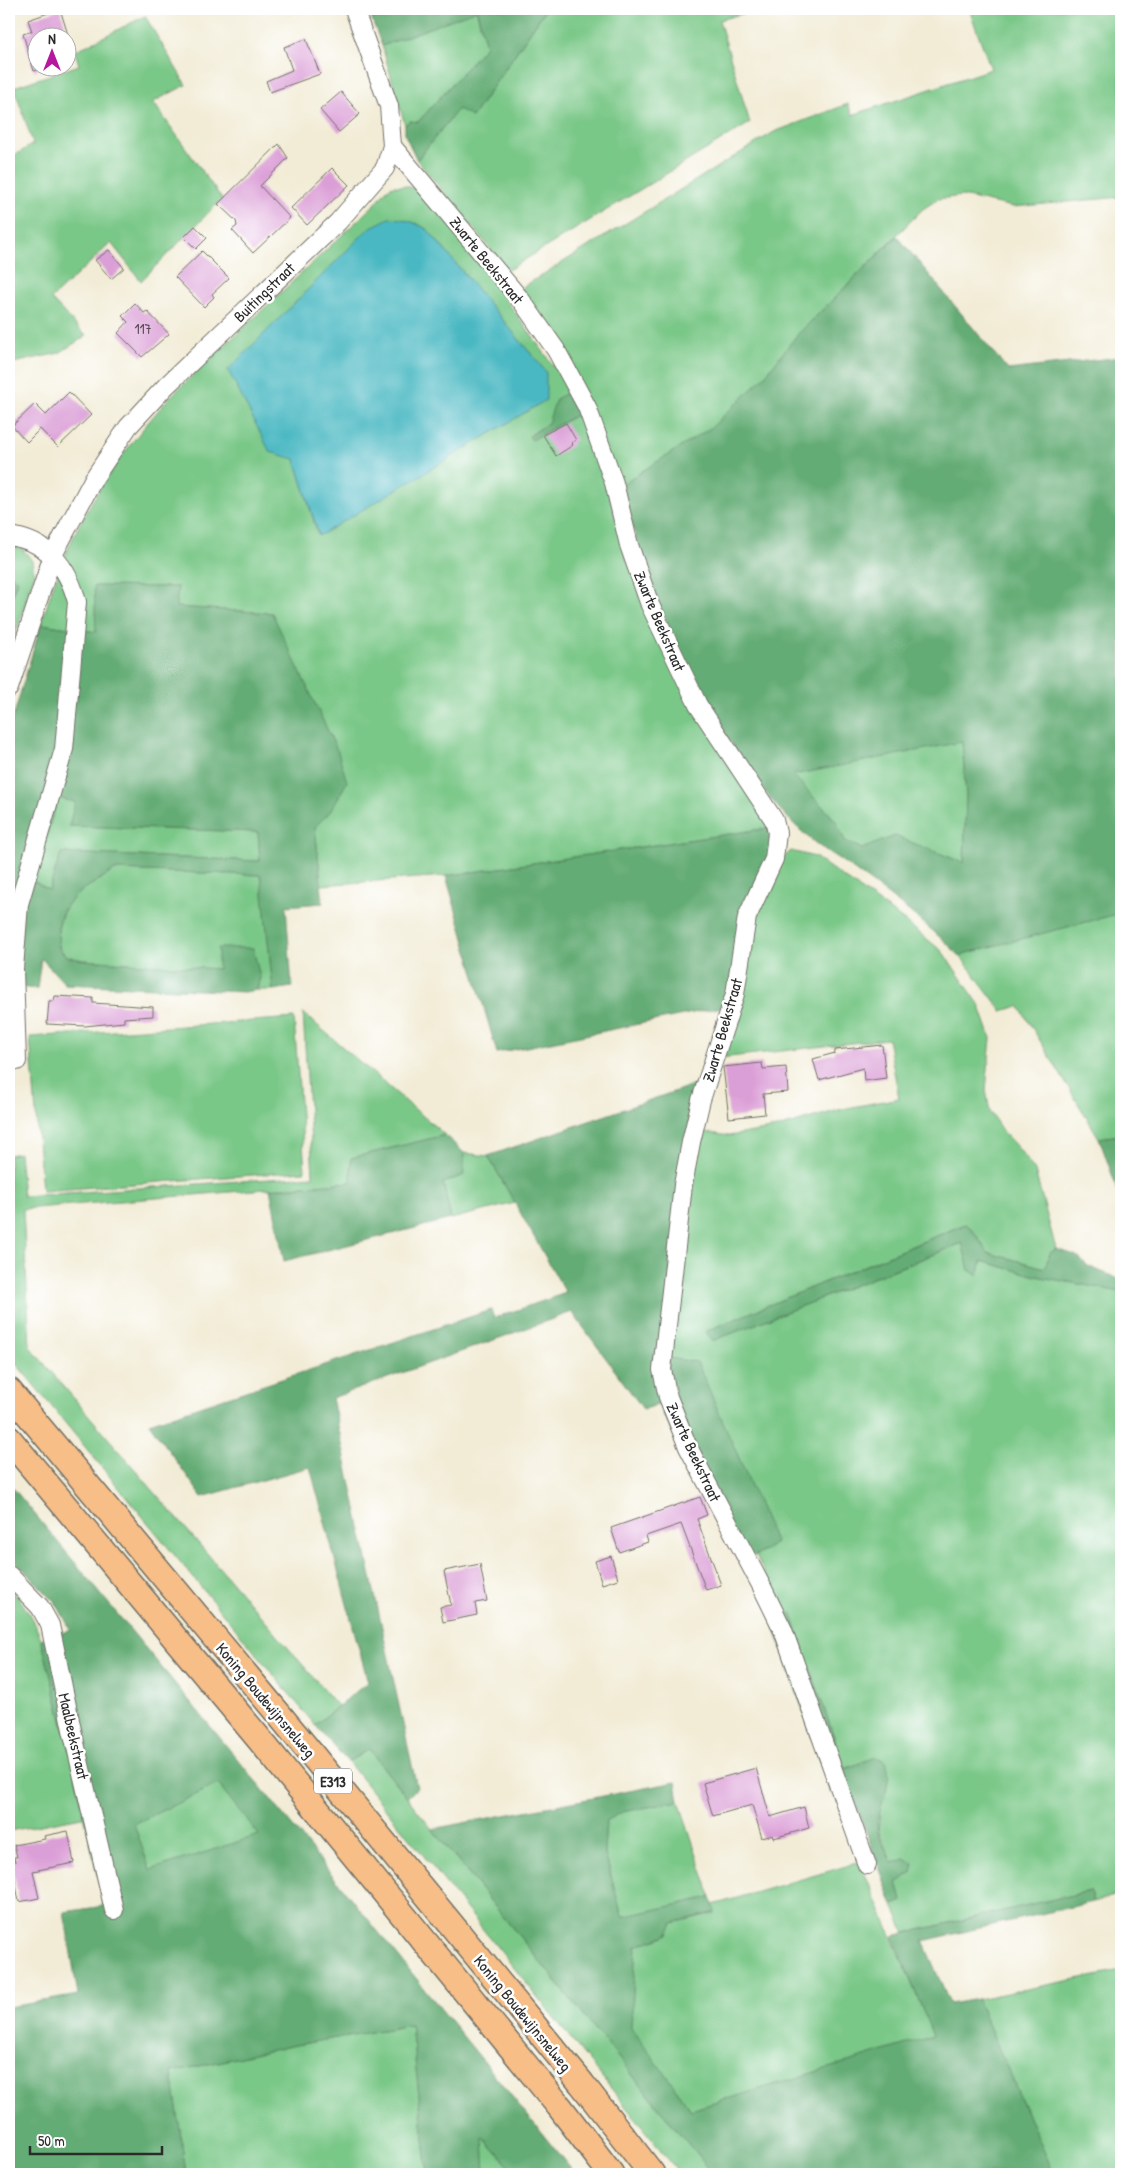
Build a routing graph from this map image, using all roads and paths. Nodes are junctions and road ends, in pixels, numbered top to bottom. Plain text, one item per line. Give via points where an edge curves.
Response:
1 (354, 9) edge
2 (392, 146) junction
3 (9, 536) edge
4 (53, 555) junction
5 (9, 688) edge
6 (16, 1061) dead end
7 (9, 1391) edge
8 (9, 1438) edge
9 (9, 1575) edge
10 (867, 1865) dead end
11 (114, 1910) dead end
12 (611, 2174) edge
13 (652, 2174) edge

1 - 2 street, Buitingstraat via 389,106
2 - 4 street, Buitingstraat via 385,168 360,198 128,427 94,478
2 - 10 street, Zwarte Beekstraat via 521,300 556,350 587,407 650,604 698,705 774,820 777,833 774,859 747,917 735,994 691,1142 683,1185 662,1370 668,1397 688,1446 783,1630
3 - 4 street via 33,542
4 - 5 street, Buitingstraat
4 - 6 street via 72,582 77,602 64,749 20,904 14,969
7 - 13 highway, Koning Boudewijnsnelweg / E313 via 519,2007
8 - 12 highway, Koning Boudewijnsnelweg / E313 via 279,1763
9 - 11 street, Maalbeekstraat via 40,1606 50,1625

